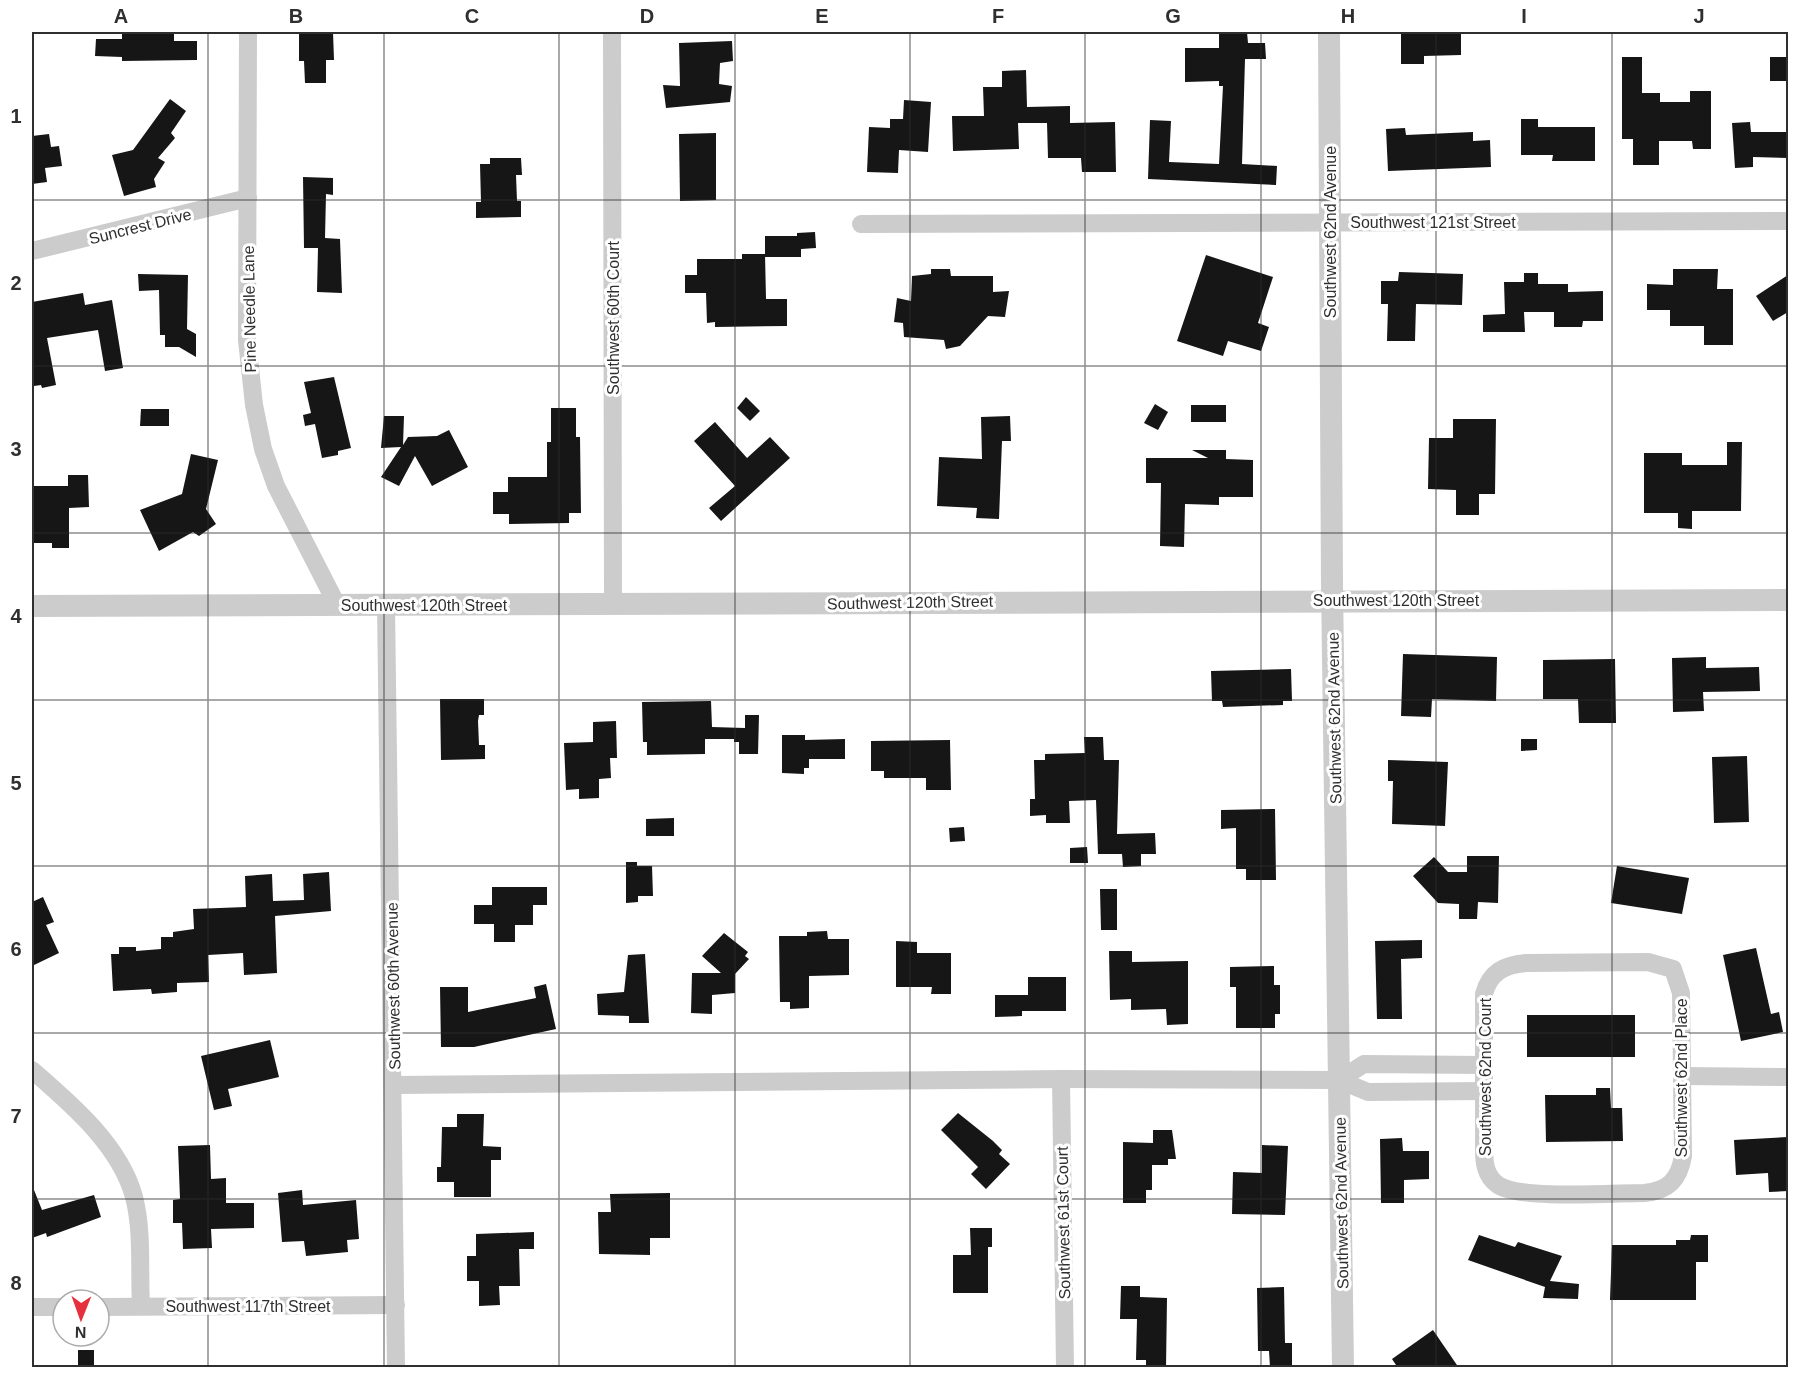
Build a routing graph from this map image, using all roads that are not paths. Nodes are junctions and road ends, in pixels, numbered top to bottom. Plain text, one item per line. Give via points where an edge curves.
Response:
1 (248, 32) edge
2 (612, 32) edge
3 (1329, 32) edge
4 (248, 198) junction
5 (1788, 221) edge
6 (1330, 223) junction
7 (861, 224) dead end
8 (32, 251) edge
9 (1332, 600) junction
10 (1788, 600) edge
11 (337, 605) junction
12 (386, 605) junction
13 (613, 605) junction
14 (32, 606) edge
15 (1673, 969) joint
16 (1484, 1065) junction
17 (32, 1070) edge
18 (1683, 1076) junction
19 (1788, 1077) edge
20 (1061, 1079) junction
21 (1339, 1080) junction
22 (394, 1084) junction
23 (1484, 1091) junction
24 (1496, 1184) joint
25 (396, 1305) junction
26 (141, 1306) junction
27 (32, 1307) edge
28 (51, 1307) edge
29 (111, 1307) edge
30 (396, 1368) edge
31 (1065, 1368) edge
32 (1343, 1368) edge

1 - 4 street, Pine Needle Lane
2 - 13 street, Southwest 60th Court
3 - 6 street, Southwest 62nd Avenue
4 - 8 street, Suncrest Drive
4 - 11 street, Pine Needle Lane via 247,340 258,429 276,486
5 - 6 street, Southwest 121st Street
6 - 7 street, Southwest 121st Street
6 - 9 street, Southwest 62nd Avenue
9 - 10 street, Southwest 120th Street
9 - 13 street, Southwest 120th Street
9 - 21 street, Southwest 62nd Avenue
11 - 12 street, Southwest 120th Street
11 - 14 street, Southwest 120th Street
12 - 13 street, Southwest 120th Street
12 - 22 street, Southwest 60th Avenue
15 - 16 street, Southwest 62nd Court via 1655,963 1626,962 1526,963 1498,970 1484,994
15 - 18 street, Southwest 62nd Place via 1681,993
16 - 21 street via 1364,1064
16 - 23 street, Southwest 62nd Court
17 - 26 street via 71,1105 118,1160 128,1180 137,1218
18 - 19 street
18 - 24 street, Southwest 62nd Place via 1683,1156 1671,1185 1644,1193 1522,1193
20 - 21 street
20 - 22 street
20 - 31 street, Southwest 61st Court
21 - 23 street via 1368,1092
21 - 32 street, Southwest 62nd Avenue
22 - 25 street, Southwest 60th Avenue
23 - 24 street, Southwest 62nd Court via 1484,1162
25 - 26 street, Southwest 117th Street
25 - 30 street, Southwest 60th Avenue
26 - 29 street, Southwest 117th Street
27 - 28 street

